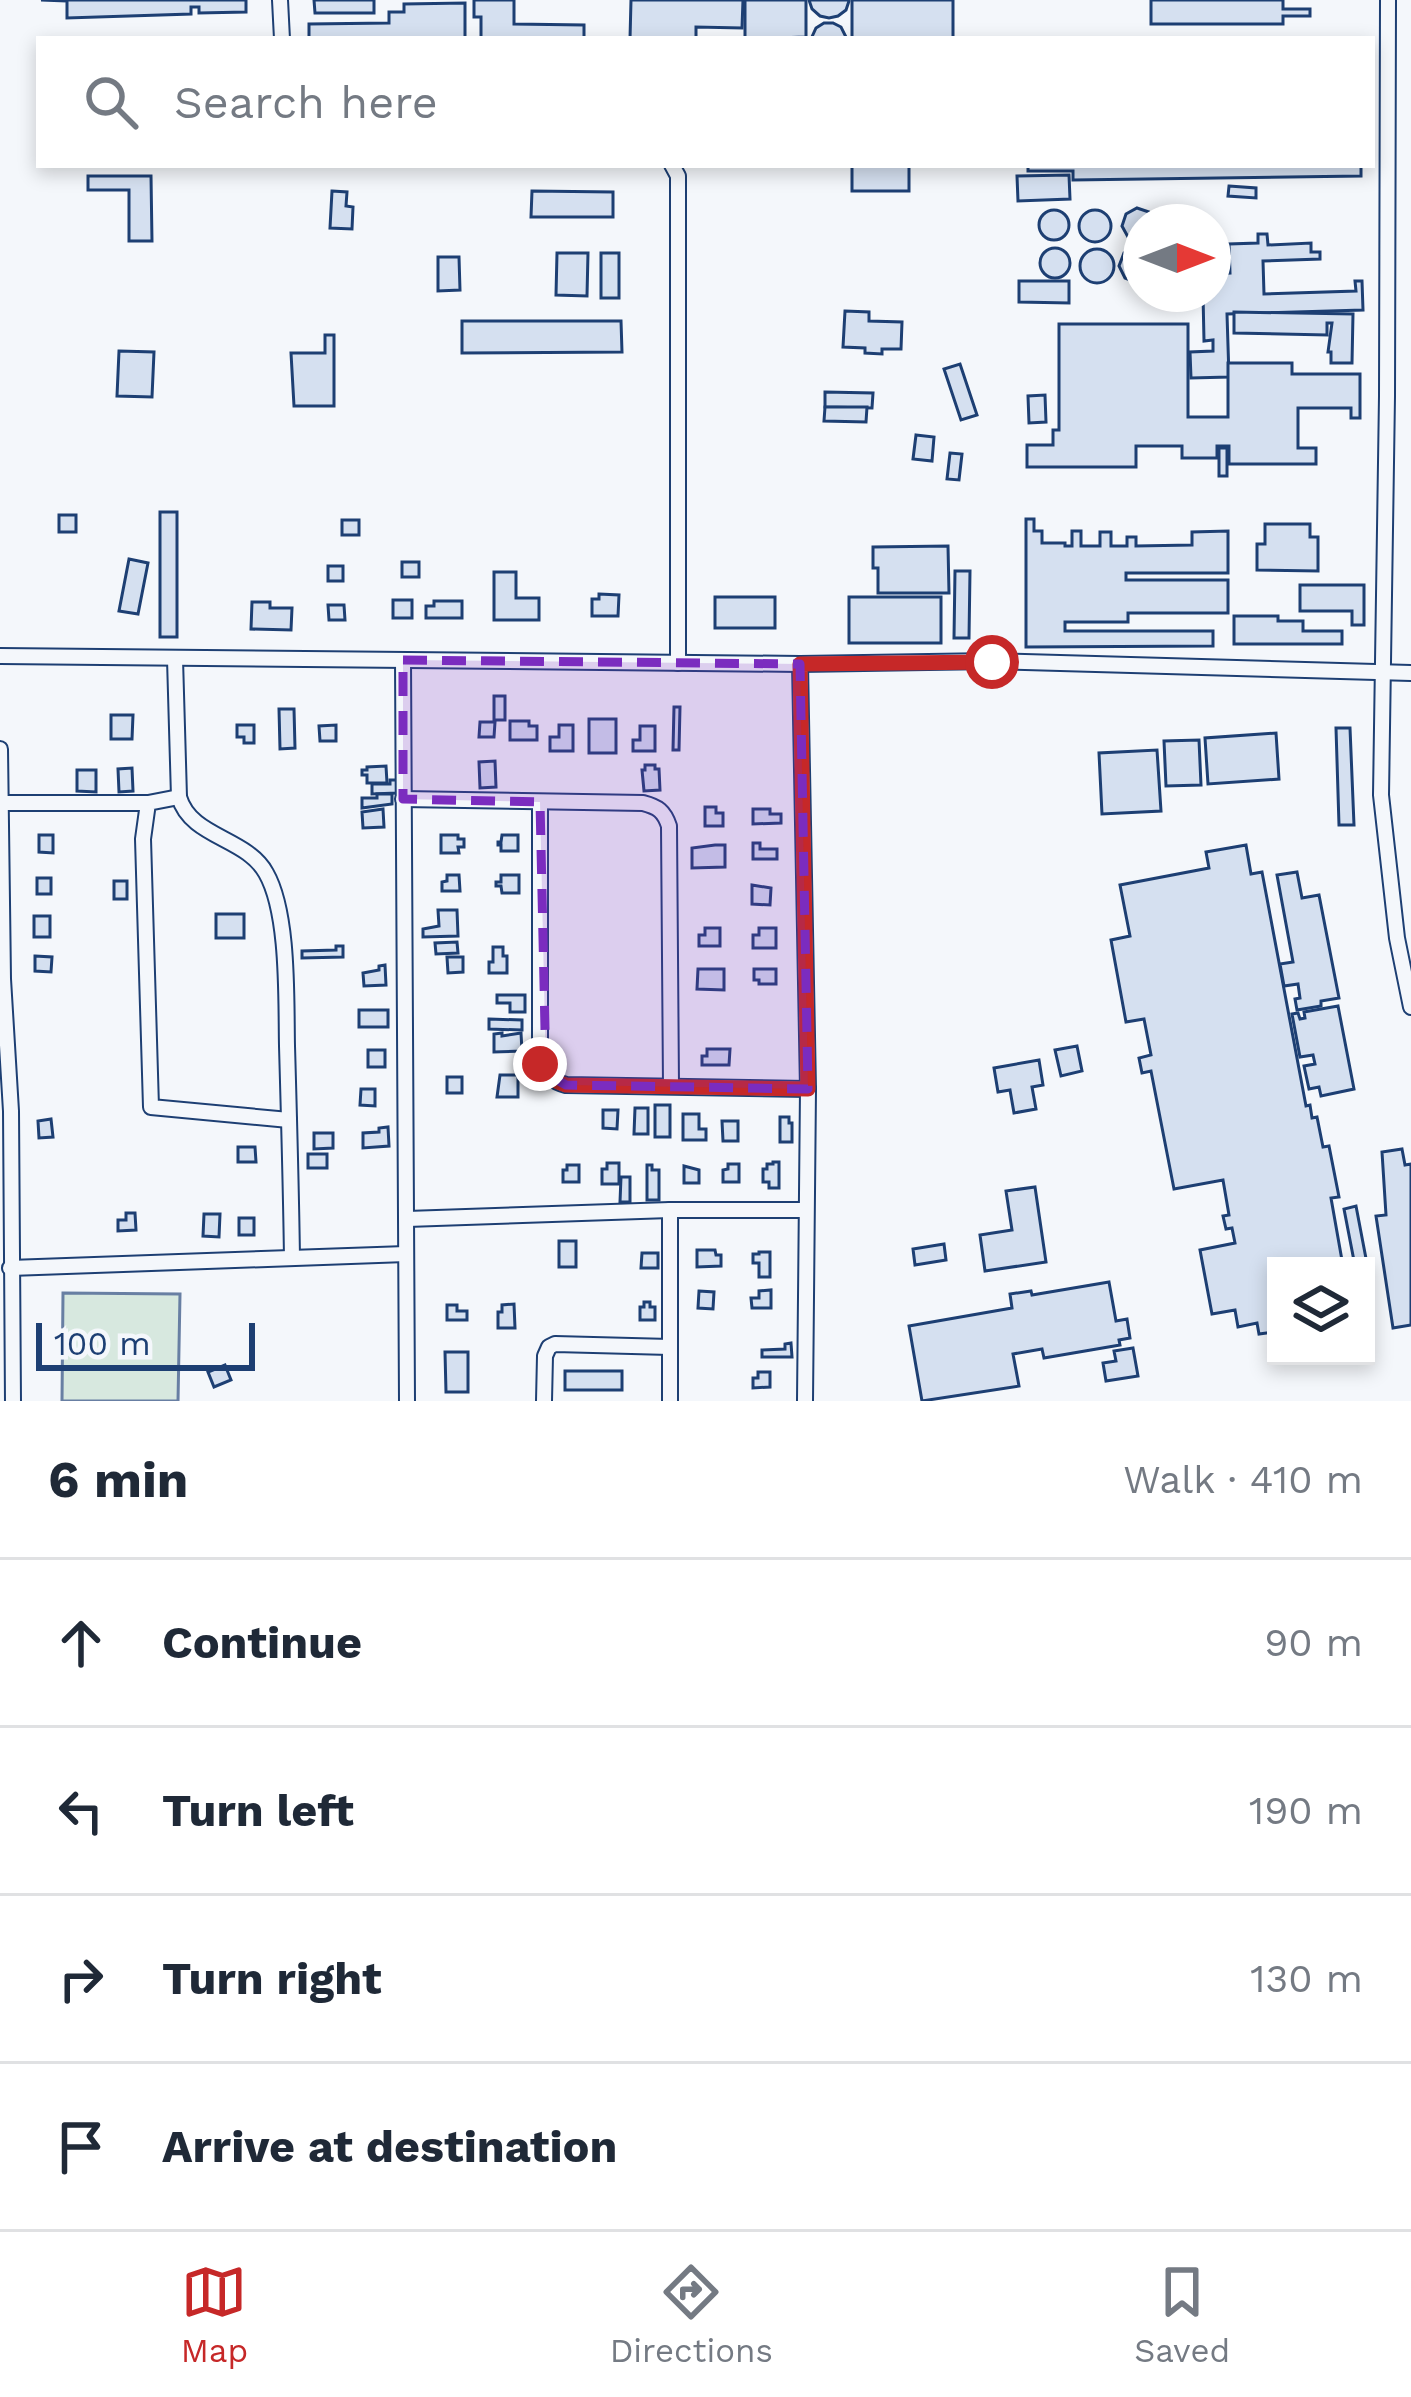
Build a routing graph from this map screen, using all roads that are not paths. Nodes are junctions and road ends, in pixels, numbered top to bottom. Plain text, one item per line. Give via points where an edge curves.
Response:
1 (280, 0) edge
2 (1388, 0) edge
3 (282, 36) edge
4 (675, 168) edge
5 (0, 656) edge
6 (176, 659) junction
7 (404, 660) junction
8 (678, 663) junction
9 (800, 664) junction
10 (1382, 673) junction
11 (1411, 673) edge
12 (0, 749) edge
13 (179, 797) junction
14 (403, 799) junction
15 (540, 802) junction
16 (1, 803) edge
17 (148, 803) junction
18 (2, 979) edge
19 (1411, 1007) edge
20 (671, 1086) junction
21 (808, 1089) junction
22 (5, 1111) edge
23 (289, 1120) junction
24 (670, 1210) junction
25 (805, 1210) junction
26 (407, 1220) junction
27 (406, 1254) junction
28 (292, 1258) junction
29 (10, 1268) junction
30 (670, 1347) junction
31 (13, 1401) edge
32 (407, 1401) edge
33 (544, 1401) edge
34 (670, 1401) edge
35 (806, 1401) edge

1 - 3 street
2 - 10 street
4 - 8 street
5 - 6 street
6 - 7 street
6 - 13 street
7 - 8 street
7 - 14 street
8 - 9 street
9 - 10 street
9 - 21 street
10 - 11 street
10 - 19 street via 1381,795
12 - 16 street
13 - 17 street
13 - 23 street via 190,820 250,854 275,896
14 - 15 street
14 - 26 street
15 - 20 street via 643,803 664,814
15 - 20 street via 540,1064 566,1085
16 - 17 street
16 - 18 street
17 - 23 street via 142,854 151,1107
18 - 22 street
20 - 21 street
21 - 25 street
22 - 29 street
23 - 28 street
24 - 25 street
24 - 26 street
24 - 30 street
25 - 35 street
26 - 27 street
27 - 28 street
27 - 32 street
28 - 29 street
29 - 31 street
30 - 33 street via 549,1346
30 - 34 street

